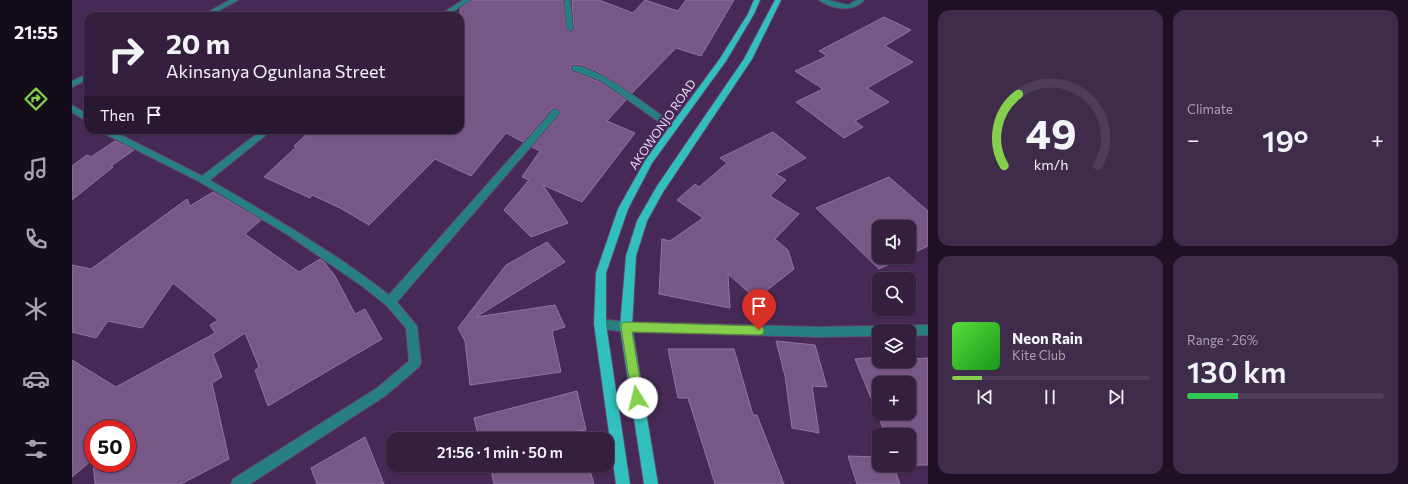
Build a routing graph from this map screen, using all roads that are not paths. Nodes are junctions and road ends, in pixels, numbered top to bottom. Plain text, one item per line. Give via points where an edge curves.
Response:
1 (235, 0) edge
2 (468, 0) edge
3 (567, 0) edge
4 (758, 0) edge
5 (778, 0) edge
6 (822, 0) edge
7 (861, 0) edge
8 (212, 12) edge
9 (448, 12) edge
10 (570, 29) dead end
11 (575, 68) dead end
12 (84, 78) edge
13 (72, 84) edge
14 (72, 108) edge
15 (556, 112) dead end
16 (84, 116) edge
17 (672, 127) junction
18 (112, 134) edge
19 (263, 134) edge
20 (203, 180) junction
21 (390, 302) junction
22 (600, 324) junction
23 (626, 327) junction
24 (928, 330) edge
25 (238, 484) edge
26 (623, 484) edge
27 (651, 484) edge

1 - 8 street
2 - 9 street
3 - 10 street
4 - 17 main road, AKOWONJO ROAD via 722,61
5 - 23 main road via 748,59 660,189 642,221 632,256
6 - 7 street via 851,7
11 - 17 street via 604,79
12 - 13 street
14 - 16 street
15 - 21 street
17 - 22 main road, AKOWONJO ROAD via 649,161 623,209 601,274
18 - 20 street
19 - 20 street
20 - 21 street via 291,232
21 - 25 street via 411,326 415,363 381,392
22 - 23 street
22 - 26 main road, AKOWONJO ROAD
23 - 24 street via 818,332
23 - 27 main road

